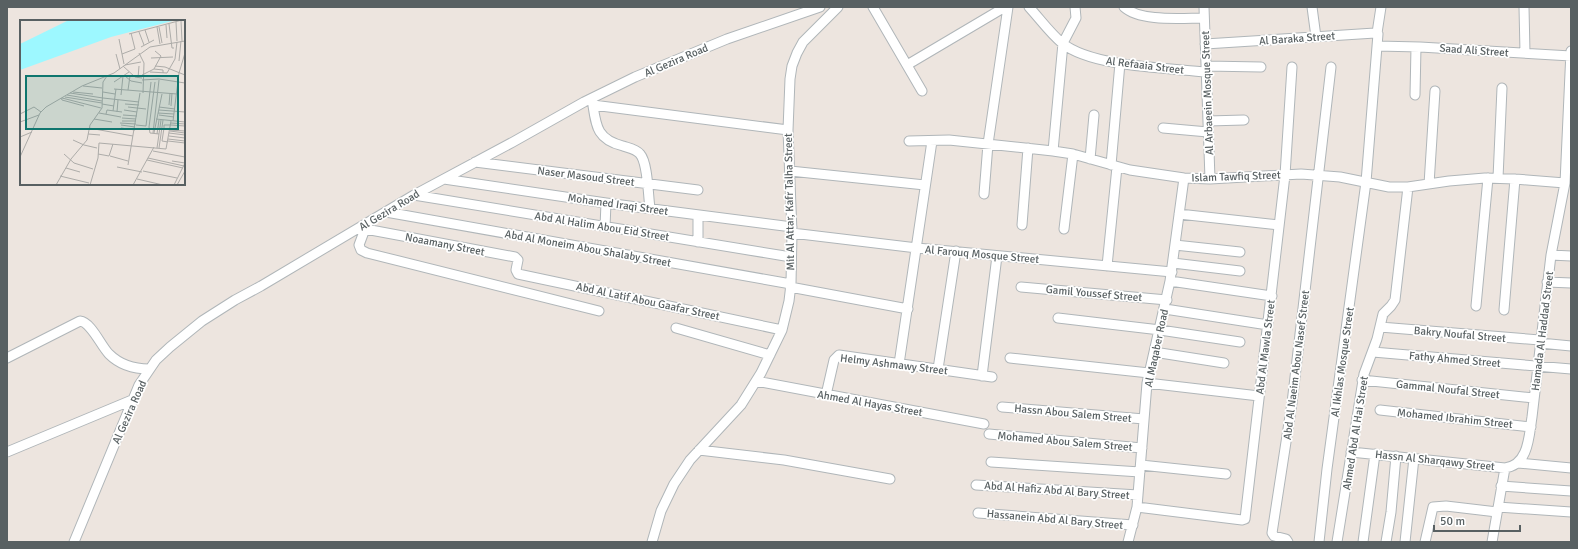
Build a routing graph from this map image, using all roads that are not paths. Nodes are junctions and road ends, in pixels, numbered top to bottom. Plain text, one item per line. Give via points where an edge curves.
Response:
1 (820, 7) edge
2 (838, 7) edge
3 (873, 7) edge
4 (1005, 7) edge
5 (1008, 7) edge
6 (1028, 7) edge
7 (1074, 7) edge
8 (1124, 7) edge
9 (1160, 7) edge
10 (1204, 7) edge
11 (1312, 7) edge
12 (1381, 7) edge
13 (1524, 7) edge
14 (1134, 10) edge
15 (1159, 17) junction
16 (1204, 18) junction
17 (1377, 33) junction
18 (1316, 37) junction
19 (1063, 43) junction
20 (1205, 44) junction
21 (1377, 46) junction
22 (1416, 47) junction
23 (1525, 53) junction
24 (1571, 54) edge
25 (1120, 63) junction
26 (907, 65) junction
27 (1261, 67) dead end
28 (1292, 67) dead end
29 (1331, 67) dead end
30 (1206, 69) junction
31 (1502, 88) dead end
32 (1570, 89) edge
33 (922, 91) dead end
34 (1435, 91) dead end
35 (1414, 95) dead end
36 (592, 101) junction
37 (1094, 115) dead end
38 (1208, 120) junction
39 (1244, 120) dead end
40 (1163, 128) dead end
41 (788, 130) junction
42 (1208, 132) junction
43 (909, 141) dead end
44 (932, 141) junction
45 (988, 144) junction
46 (1028, 148) junction
47 (1053, 151) junction
48 (1073, 154) junction
49 (1090, 159) junction
50 (475, 162) junction
51 (1114, 166) junction
52 (790, 171) junction
53 (1285, 175) junction
54 (1319, 175) junction
55 (444, 178) junction
56 (1184, 178) junction
57 (1488, 178) junction
58 (1498, 178) junction
59 (1210, 179) junction
60 (1515, 179) junction
61 (1366, 182) junction
62 (1565, 183) junction
63 (647, 184) junction
64 (1429, 184) junction
65 (925, 185) junction
66 (1408, 187) junction
67 (698, 190) dead end
68 (984, 194) dead end
69 (414, 195) junction
70 (1567, 198) edge
71 (606, 203) junction
72 (650, 208) junction
73 (386, 212) junction
74 (1179, 214) junction
75 (698, 215) junction
76 (1022, 225) dead end
77 (1279, 225) junction
78 (605, 227) junction
79 (362, 228) junction
80 (1064, 229) dead end
81 (792, 230) junction
82 (698, 242) junction
83 (1175, 245) junction
84 (917, 248) junction
85 (956, 251) junction
86 (1240, 252) dead end
87 (1551, 255) junction
88 (997, 256) junction
89 (1571, 256) edge
90 (791, 257) junction
91 (1107, 266) junction
92 (516, 270) joint
93 (1240, 271) dead end
94 (1172, 272) junction
95 (1547, 282) junction
96 (1571, 284) edge
97 (790, 286) junction
98 (1021, 287) dead end
99 (1272, 296) junction
100 (1166, 300) junction
101 (1476, 306) dead end
102 (908, 309) junction
103 (1165, 309) junction
104 (1504, 310) dead end
105 (599, 311) dead end
106 (1058, 318) dead end
107 (1268, 325) junction
108 (1380, 327) junction
109 (676, 328) dead end
110 (782, 330) junction
111 (1160, 330) junction
112 (1240, 342) dead end
113 (1540, 342) junction
114 (1571, 346) edge
115 (1154, 352) junction
116 (1373, 352) junction
117 (770, 355) junction
118 (7, 358) edge
119 (1010, 358) dead end
120 (900, 364) junction
121 (1224, 364) dead end
122 (1537, 366) junction
123 (149, 369) junction
124 (938, 369) junction
125 (1571, 369) edge
126 (1149, 373) junction
127 (982, 376) junction
128 (992, 377) dead end
129 (1362, 380) junction
130 (756, 381) junction
131 (1148, 383) junction
132 (826, 395) junction
133 (1259, 396) junction
134 (1534, 398) junction
135 (132, 400) junction
136 (1002, 406) dead end
137 (1380, 410) dead end
138 (1144, 419) junction
139 (984, 424) dead end
140 (1530, 427) junction
141 (989, 434) dead end
142 (1142, 448) junction
143 (700, 450) junction
144 (7, 452) edge
145 (1351, 452) junction
146 (1375, 454) junction
147 (1396, 456) junction
148 (1414, 458) junction
149 (991, 462) dead end
150 (1518, 463) junction
151 (1140, 468) junction
152 (1505, 468) junction
153 (1571, 468) edge
154 (1226, 474) dead end
155 (890, 479) dead end
156 (976, 485) dead end
157 (1501, 486) junction
158 (1571, 491) edge
159 (1138, 495) junction
160 (1137, 507) junction
161 (1498, 509) junction
162 (1571, 512) edge
163 (978, 513) dead end
164 (1132, 525) junction
165 (654, 541) edge
166 (74, 542) edge
167 (1128, 542) edge
168 (1288, 542) edge
169 (1319, 542) edge
170 (1337, 542) edge
171 (1363, 542) edge
172 (1386, 542) edge
173 (1405, 542) edge
174 (1425, 542) edge
175 (1492, 542) edge

1 - 36 street, Al Gezira Road via 727,39 635,77
2 - 41 street, Mit Al Attar, Kafr Talha Street via 803,42 797,53 790,79
3 - 26 street
4 - 26 street
5 - 45 street
6 - 19 street
7 - 19 street via 1076,18
8 - 14 street
9 - 15 street
10 - 16 street, Al Arbaeein Mosque Street
11 - 18 street
12 - 17 street
13 - 23 street
14 - 15 street via 1145,17
15 - 16 street
16 - 20 street, Al Arbaeein Mosque Street
17 - 18 street, Al Baraka Street
17 - 21 street
18 - 20 street, Al Baraka Street
19 - 25 street, Al Refaaia Street via 1090,56
19 - 47 street
20 - 30 street, Al Arbaeein Mosque Street
21 - 22 street, Saad Ali Street
21 - 61 street, Al Ikhlas Mosque Street
22 - 23 street, Saad Ali Street
22 - 35 street
23 - 24 street, Saad Ali Street
24 - 32 street, Hamada Al Haddad Street
25 - 30 street, Al Refaaia Street
25 - 51 street
26 - 33 street
27 - 30 street, Al Refaaia Street
28 - 53 street, Abd Al Mawla Street
29 - 54 street
30 - 38 street, Al Arbaeein Mosque Street
31 - 58 street
32 - 62 street, Hamada Al Haddad Street
34 - 64 street
36 - 41 street
36 - 50 street, Al Gezira Road
36 - 63 street via 597,125 603,137 639,153
37 - 49 street
38 - 39 street
38 - 42 street, Al Arbaeein Mosque Street
40 - 42 street
41 - 52 street, Mit Al Attar, Kafr Talha Street
42 - 59 street, Al Arbaeein Mosque Street
43 - 44 street, Islam Tawfiq Street
44 - 45 street, Islam Tawfiq Street
44 - 65 street
45 - 46 street, Islam Tawfiq Street
45 - 68 street
46 - 47 street, Islam Tawfiq Street
46 - 76 street
47 - 48 street, Islam Tawfiq Street
48 - 49 street, Islam Tawfiq Street
48 - 80 street
49 - 51 street, Islam Tawfiq Street
50 - 55 street, Al Gezira Road
50 - 63 street, Naser Masoud Street
51 - 56 street, Islam Tawfiq Street
51 - 91 street
52 - 65 street
52 - 81 street, Mit Al Attar, Kafr Talha Street
53 - 54 street, Islam Tawfiq Street
53 - 59 street, Islam Tawfiq Street
53 - 77 street, Abd Al Mawla Street
54 - 61 street, Islam Tawfiq Street
54 - 168 street, Abd Al Naeim Abou Nasef Street via 1292,403 1272,533
55 - 69 street, Al Gezira Road
55 - 71 street, Mohamed Iraqi Street
56 - 59 street, Islam Tawfiq Street
56 - 74 street, Al Maqaber Road
57 - 58 street, Islam Tawfiq Street
57 - 64 street, Islam Tawfiq Street
57 - 101 street
58 - 60 street, Islam Tawfiq Street
60 - 62 street, Islam Tawfiq Street
60 - 104 street
61 - 66 street, Islam Tawfiq Street
61 - 169 street, Al Ikhlas Mosque Street
62 - 70 street, Hamada Al Haddad Street
63 - 67 street, Naser Masoud Street
63 - 72 street
64 - 66 street, Islam Tawfiq Street
65 - 84 street
66 - 108 street, Ahmed Abd Al Hai Street via 1395,300 1383,314
69 - 73 street, Al Gezira Road
69 - 78 street, Abd Al Halim Abou Eid Street
70 - 87 street, Hamada Al Haddad Street via 1558,217
71 - 72 street, Mohamed Iraqi Street
71 - 78 street
72 - 75 street, Mohamed Iraqi Street
73 - 79 street, Al Gezira Road
73 - 97 street, Abd Al Moneim Abou Shalaby Street
74 - 77 street
74 - 83 street, Al Maqaber Road
75 - 81 street, Mohamed Iraqi Street
75 - 82 street
77 - 99 street, Abd Al Mawla Street
78 - 82 street, Abd Al Halim Abou Eid Street
79 - 92 street, Noaamany Street via 516,257
79 - 105 street via 359,245 361,250
79 - 123 street, Al Gezira Road via 202,321 170,347
81 - 84 street, Al Farouq Mosque Street
81 - 90 street, Mit Al Attar, Kafr Talha Street
82 - 90 street, Abd Al Halim Abou Eid Street
83 - 86 street
83 - 94 street, Al Maqaber Road
84 - 85 street, Al Farouq Mosque Street
84 - 102 street
85 - 88 street, Al Farouq Mosque Street
85 - 124 street
87 - 89 street
87 - 95 street, Hamada Al Haddad Street
88 - 91 street, Al Farouq Mosque Street
88 - 127 street
90 - 97 street, Mit Al Attar, Kafr Talha Street
91 - 94 street, Al Farouq Mosque Street
92 - 110 street, Abd Al Latif Abou Gaafar Street via 518,274
93 - 94 street
94 - 99 street
94 - 100 street, Al Maqaber Road
95 - 96 street
95 - 113 street, Hamada Al Haddad Street
97 - 102 street, Abd Al Moneim Abou Shalaby Street
97 - 110 street, Mit Al Attar, Kafr Talha Street
98 - 100 street, Gamil Youssef Street
99 - 107 street, Abd Al Mawla Street
100 - 103 street, Al Maqaber Road
102 - 120 street
103 - 107 street
103 - 111 street, Al Maqaber Road
106 - 111 street
107 - 133 street, Abd Al Mawla Street
108 - 113 street, Bakry Noufal Street
108 - 116 street, Ahmed Abd Al Hai Street
109 - 117 street
110 - 117 street, Mit Al Attar, Kafr Talha Street
111 - 112 street
111 - 115 street, Al Maqaber Road
113 - 114 street, Bakry Noufal Street
113 - 122 street, Hamada Al Haddad Street
115 - 121 street
115 - 126 street, Al Maqaber Road
116 - 122 street, Fathy Ahmed Street
116 - 129 street, Ahmed Abd Al Hai Street
117 - 130 street, Mit Al Attar, Kafr Talha Street
118 - 123 street via 80,321 86,323 103,348 117,361 132,368
119 - 126 street
120 - 124 street, Helmy Ashmawy Street
120 - 132 street, Helmy Ashmawy Street via 836,356
122 - 125 street, Fathy Ahmed Street
122 - 134 street, Hamada Al Haddad Street
123 - 135 street, Al Gezira Road
124 - 127 street, Helmy Ashmawy Street
126 - 131 street, Al Maqaber Road
127 - 128 street, Helmy Ashmawy Street
129 - 134 street, Gammal Noufal Street
129 - 145 street, Ahmed Abd Al Hai Street
130 - 132 street, Ahmed Al Hayas Street
130 - 143 street, Mit Al Attar, Kafr Talha Street via 741,405
131 - 133 street
131 - 138 street, Al Maqaber Road
132 - 139 street, Ahmed Al Hayas Street
133 - 160 street, Abd Al Mawla Street via 1244,520
134 - 140 street, Hamada Al Haddad Street
135 - 144 street
135 - 166 street, Al Gezira Road
136 - 138 street, Hassn Abou Salem Street
137 - 140 street, Mohamed Ibrahim Street
138 - 142 street, Al Maqaber Road
140 - 150 street, Hamada Al Haddad Street via 1526,449
141 - 142 street, Mohamed Abou Salem Street
142 - 151 street, Al Maqaber Road
143 - 155 street via 784,460
143 - 165 street, Mit Al Attar, Kafr Talha Street via 674,484 661,511
145 - 146 street, Hassn Al Sharqawy Street
145 - 170 street, Ahmed Abd Al Hai Street
146 - 147 street, Hassn Al Sharqawy Street
146 - 171 street
147 - 148 street, Hassn Al Sharqawy Street
147 - 172 street
148 - 152 street, Hassn Al Sharqawy Street
148 - 173 street
149 - 151 street
150 - 152 street, Hassn Al Sharqawy Street
150 - 153 street
151 - 154 street
151 - 159 street, Al Maqaber Road
152 - 157 street
156 - 159 street, Abd Al Hafiz Abd Al Bary Street
157 - 158 street
157 - 161 street
159 - 160 street, Al Maqaber Road
160 - 164 street, Al Maqaber Road
161 - 162 street
161 - 174 street via 1433,507
161 - 175 street
163 - 164 street, Hassanein Abd Al Bary Street
164 - 167 street, Al Maqaber Road

